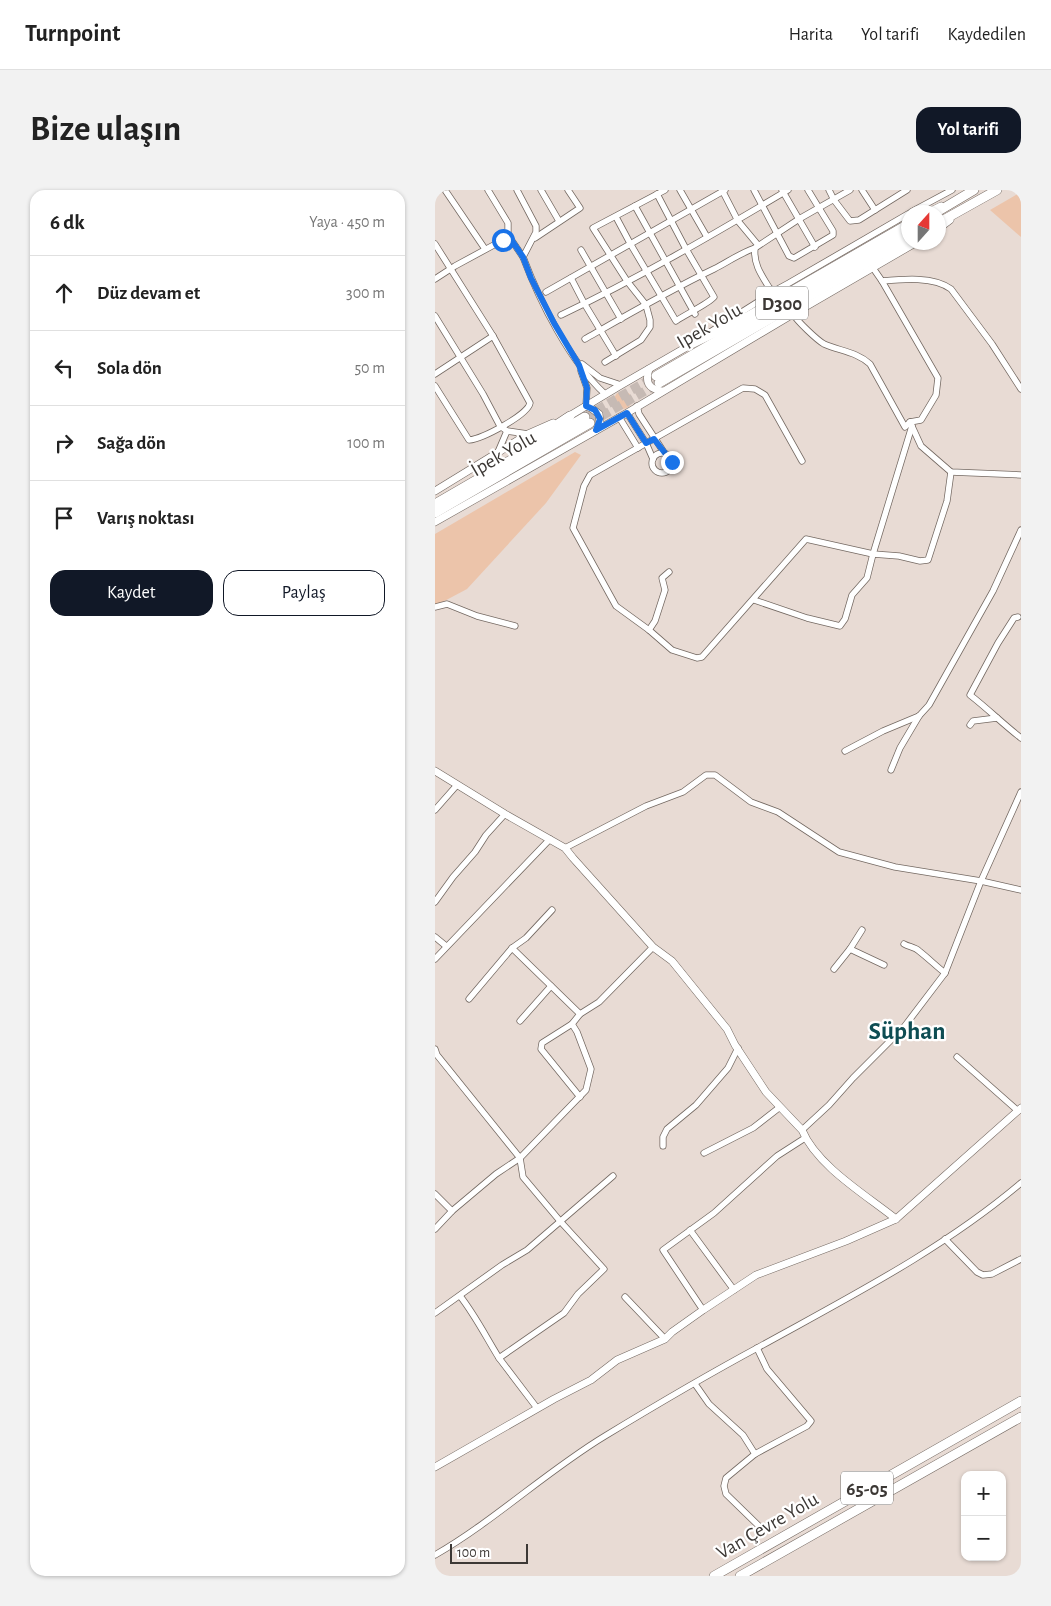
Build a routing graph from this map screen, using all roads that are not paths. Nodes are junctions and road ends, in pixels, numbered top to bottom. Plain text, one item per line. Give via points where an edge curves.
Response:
1 (445, 190) edge
2 (488, 190) edge
3 (517, 190) edge
4 (541, 190) edge
5 (568, 190) edge
6 (665, 190) edge
7 (680, 190) edge
8 (724, 190) edge
9 (754, 190) edge
10 (808, 190) edge
11 (829, 190) edge
12 (850, 190) edge
13 (862, 190) edge
14 (891, 190) edge
15 (907, 190) edge
16 (952, 190) edge
17 (999, 190) edge
18 (784, 191) edge
19 (970, 192) edge
20 (657, 194) junction
21 (896, 197) junction
22 (834, 200) junction
23 (925, 205) edge
24 (943, 205) edge
25 (635, 206) junction
26 (762, 206) junction
27 (970, 206) junction
28 (946, 207) edge
29 (818, 208) junction
30 (691, 210) junction
31 (875, 210) junction
32 (616, 216) junction
33 (901, 218) edge
34 (799, 219) junction
35 (946, 219) edge
36 (559, 221) junction
37 (738, 221) junction
38 (671, 222) junction
39 (946, 224) edge
40 (901, 228) edge
41 (651, 233) junction
42 (777, 233) junction
43 (508, 235) junction
44 (901, 235) edge
45 (707, 237) junction
46 (532, 239) junction
47 (901, 243) edge
48 (435, 244) edge
49 (631, 245) junction
50 (757, 247) junction
51 (815, 247) junction
52 (686, 249) junction
53 (485, 250) junction
54 (581, 250) dead end
55 (903, 250) edge
56 (611, 256) junction
57 (523, 257) junction
58 (666, 260) junction
59 (590, 266) junction
60 (451, 268) junction
61 (873, 268) junction
62 (645, 270) junction
63 (701, 274) junction
64 (571, 278) junction
65 (435, 279) edge
66 (627, 281) junction
67 (882, 281) junction
68 (680, 284) junction
69 (770, 289) junction
70 (546, 292) dead end
71 (605, 293) junction
72 (661, 295) junction
73 (584, 304) junction
74 (646, 305) junction
75 (694, 312) junction
76 (793, 314) junction
77 (561, 315) dead end
78 (435, 316) edge
79 (621, 319) junction
80 (600, 330) junction
81 (493, 336) junction
82 (585, 338) dead end
83 (685, 348) junction
84 (573, 355) junction
85 (460, 356) junction
86 (616, 356) junction
87 (605, 362) dead end
88 (579, 365) junction
89 (435, 374) edge
90 (656, 380) junction
91 (621, 384) junction
92 (435, 386) edge
93 (1021, 389) edge
94 (605, 394) junction
95 (586, 406) junction
96 (637, 406) junction
97 (627, 413) junction
98 (570, 416) junction
99 (619, 417) junction
100 (590, 423) junction
101 (911, 424) junction
102 (501, 426) junction
103 (507, 431) junction
104 (528, 434) junction
105 (654, 439) junction
106 (646, 443) junction
107 (638, 448) junction
108 (498, 452) junction
109 (665, 454) junction
110 (653, 459) junction
111 (802, 460) dead end
112 (951, 472) junction
113 (1021, 476) edge
114 (435, 491) edge
115 (435, 500) edge
116 (435, 504) edge
117 (435, 513) edge
118 (435, 522) edge
119 (1021, 530) edge
120 (873, 554) junction
121 (669, 572) dead end
122 (754, 600) junction
123 (435, 607) edge
124 (1018, 617) dead end
125 (515, 626) dead end
126 (649, 630) junction
127 (919, 716) junction
128 (997, 718) junction
129 (970, 725) dead end
130 (1021, 738) edge
131 (845, 751) dead end
132 (891, 770) dead end
133 (435, 771) edge
134 (457, 785) junction
135 (1021, 792) edge
136 (435, 810) edge
137 (505, 814) junction
138 (550, 839) junction
139 (565, 848) junction
140 (981, 881) junction
141 (1021, 890) edge
142 (435, 902) edge
143 (552, 910) dead end
144 (862, 930) dead end
145 (435, 937) edge
146 (904, 944) dead end
147 (446, 946) junction
148 (653, 947) junction
149 (512, 948) junction
150 (850, 949) junction
151 (435, 959) edge
152 (884, 965) dead end
153 (834, 968) dead end
154 (945, 973) junction
155 (551, 986) junction
156 (469, 999) dead end
157 (580, 1014) junction
158 (520, 1021) dead end
159 (572, 1024) junction
160 (738, 1048) junction
161 (435, 1049) edge
162 (957, 1057) dead end
163 (580, 1097) junction
164 (780, 1107) junction
165 (1019, 1110) edge
166 (804, 1134) junction
167 (663, 1146) dead end
168 (704, 1154) dead end
169 (520, 1158) junction
170 (613, 1176) dead end
171 (1021, 1183) edge
172 (435, 1194) edge
173 (452, 1211) junction
174 (896, 1219) junction
175 (560, 1221) junction
176 (435, 1229) edge
177 (690, 1230) junction
178 (945, 1239) junction
179 (1021, 1258) edge
180 (733, 1290) junction
181 (460, 1296) junction
182 (625, 1297) dead end
183 (703, 1310) junction
184 (435, 1313) edge
185 (665, 1339) junction
186 (757, 1348) junction
187 (499, 1358) junction
188 (695, 1384) junction
189 (1021, 1401) edge
190 (537, 1408) junction
191 (1021, 1417) edge
192 (755, 1454) junction
193 (435, 1467) edge
194 (761, 1528) dead end
195 (435, 1555) edge
196 (714, 1576) edge
197 (740, 1576) edge

1 - 53 street
2 - 43 street via 508,223
3 - 46 street via 536,226
4 - 36 street
5 - 36 street via 580,208
6 - 20 street
7 - 30 street
8 - 30 street
8 - 37 street
9 - 26 street
10 - 29 street
11 - 22 street
12 - 22 street
13 - 31 street
14 - 21 street
15 - 21 street
16 - 23 street
17 - 27 highway
18 - 26 street
18 - 34 street
19 - 24 street
19 - 28 highway
20 - 25 street
20 - 38 street
21 - 31 street
22 - 29 street
22 - 31 street via 850,221 859,220
25 - 32 street
25 - 41 street
26 - 37 street
26 - 42 street
27 - 35 highway
27 - 39 street
29 - 34 street
29 - 51 street via 833,235
30 - 38 street
30 - 45 street
32 - 49 street
32 - 56 street via 593,228
33 - 69 street via 776,290
34 - 42 street
34 - 51 street
36 - 46 street
37 - 45 street
37 - 50 street
38 - 41 street
38 - 52 street
40 - 83 street
41 - 49 street
41 - 58 street
42 - 50 street
42 - 51 street via 789,256 794,258
43 - 53 street
43 - 57 street
44 - 90 highway, Ipek Yolu / D300
45 - 52 street
46 - 57 street
47 - 90 highway, Ipek Yolu / D300
48 - 60 street
49 - 56 street
49 - 62 street
50 - 63 street
50 - 69 street via 754,258
52 - 58 street
52 - 63 street
53 - 60 street
54 - 59 street
55 - 61 street
56 - 59 street
56 - 66 street
57 - 84 street
58 - 62 street
58 - 68 street
59 - 64 street
59 - 71 street
60 - 65 street
60 - 81 street
61 - 67 street
61 - 76 street
62 - 66 street
62 - 72 street
63 - 68 street
63 - 75 street via 714,297
64 - 70 street
64 - 73 street
66 - 71 street
66 - 74 street
67 - 93 street via 911,279 945,284 974,318
67 - 101 street via 938,378 936,395 921,420
68 - 72 street
68 - 75 street
69 - 83 street via 764,298
71 - 73 street
71 - 79 street
72 - 74 street
72 - 75 street via 676,321
73 - 77 street
73 - 80 street
74 - 79 street
74 - 86 street via 650,327 641,340
76 - 90 street
76 - 101 street via 822,343 863,357 905,426
78 - 85 street
79 - 80 street
80 - 82 street
80 - 86 street
81 - 85 street
81 - 102 street via 530,403 522,414
83 - 90 street
84 - 88 street
84 - 91 street via 601,378
85 - 89 street
85 - 102 street
86 - 87 street
88 - 94 street
88 - 95 street via 587,388
90 - 91 street
90 - 96 street
91 - 94 street
92 - 102 street via 469,440 485,436
94 - 95 street
95 - 98 street
95 - 100 street via 599,414 600,423
96 - 97 street
96 - 105 street
97 - 99 street
97 - 106 street
98 - 104 street
98 - 115 highway
99 - 100 street
99 - 107 street
100 - 116 highway, İpek Yolu
100 - 117 highway, İpek Yolu
100 - 118 street
101 - 112 street via 921,446
101 - 120 street
102 - 103 street
103 - 104 street
103 - 108 street
104 - 108 street
105 - 106 street
105 - 109 street
105 - 111 street via 736,391 751,388 765,395
106 - 107 street
106 - 110 street
107 - 126 street via 587,478 573,528 616,606
108 - 114 street
109 - 110 street
109 - 110 street via 672,462 671,468 665,472 656,471
112 - 113 street
112 - 120 street via 947,501 928,560
119 - 127 street via 967,640 929,706
120 - 122 street via 806,539
120 - 122 street via 867,578 852,594 840,626
121 - 126 street via 662,578 665,590
122 - 126 street via 702,657 672,650
123 - 125 street via 447,604
124 - 128 street via 1014,618 998,643 970,694
127 - 131 street
127 - 132 street
128 - 129 street via 973,721
128 - 130 street
133 - 134 street
134 - 136 street
134 - 137 street
135 - 140 street
137 - 138 street
137 - 142 street
138 - 139 street
138 - 147 street
139 - 140 street via 645,806 683,792 706,775 715,775 751,802 778,812 839,852 895,867
139 - 148 street
140 - 141 street
140 - 154 street
143 - 149 street
144 - 150 street
145 - 147 street
146 - 154 street via 920,951
147 - 151 street
148 - 157 street via 599,1002
148 - 160 street via 672,961 727,1028
149 - 155 street
149 - 156 street
150 - 152 street
150 - 153 street
154 - 166 street via 904,1027
155 - 157 street
155 - 158 street
157 - 159 street
159 - 163 street via 591,1069 586,1090
159 - 163 street via 543,1043 541,1049
160 - 164 street via 766,1092
160 - 167 street via 728,1068 696,1105 667,1129
161 - 169 street
162 - 165 street
163 - 169 street
164 - 166 street
164 - 168 street via 753,1128
165 - 174 street
166 - 174 street via 821,1158
166 - 177 street
169 - 173 street
169 - 175 street via 523,1177
170 - 175 street
171 - 178 street
172 - 173 street
173 - 176 street
174 - 180 street via 756,1275
175 - 181 street via 527,1250
175 - 187 street via 604,1269 564,1313
177 - 180 street
177 - 183 street via 663,1250
178 - 179 street via 983,1275 992,1274
178 - 186 street via 876,1283
180 - 183 street
181 - 184 street
181 - 187 street via 477,1318
182 - 185 street
183 - 185 street
185 - 190 street via 617,1360 591,1380
186 - 188 street
186 - 192 street via 767,1368 811,1421
187 - 190 street
188 - 192 street via 709,1404 743,1435
188 - 195 street via 603,1437
189 - 196 highway, Van Çevre Yolu / 65-05
190 - 193 street
191 - 197 highway, Van Çevre Yolu / 65-05
192 - 194 street via 726,1478 724,1486 732,1502

